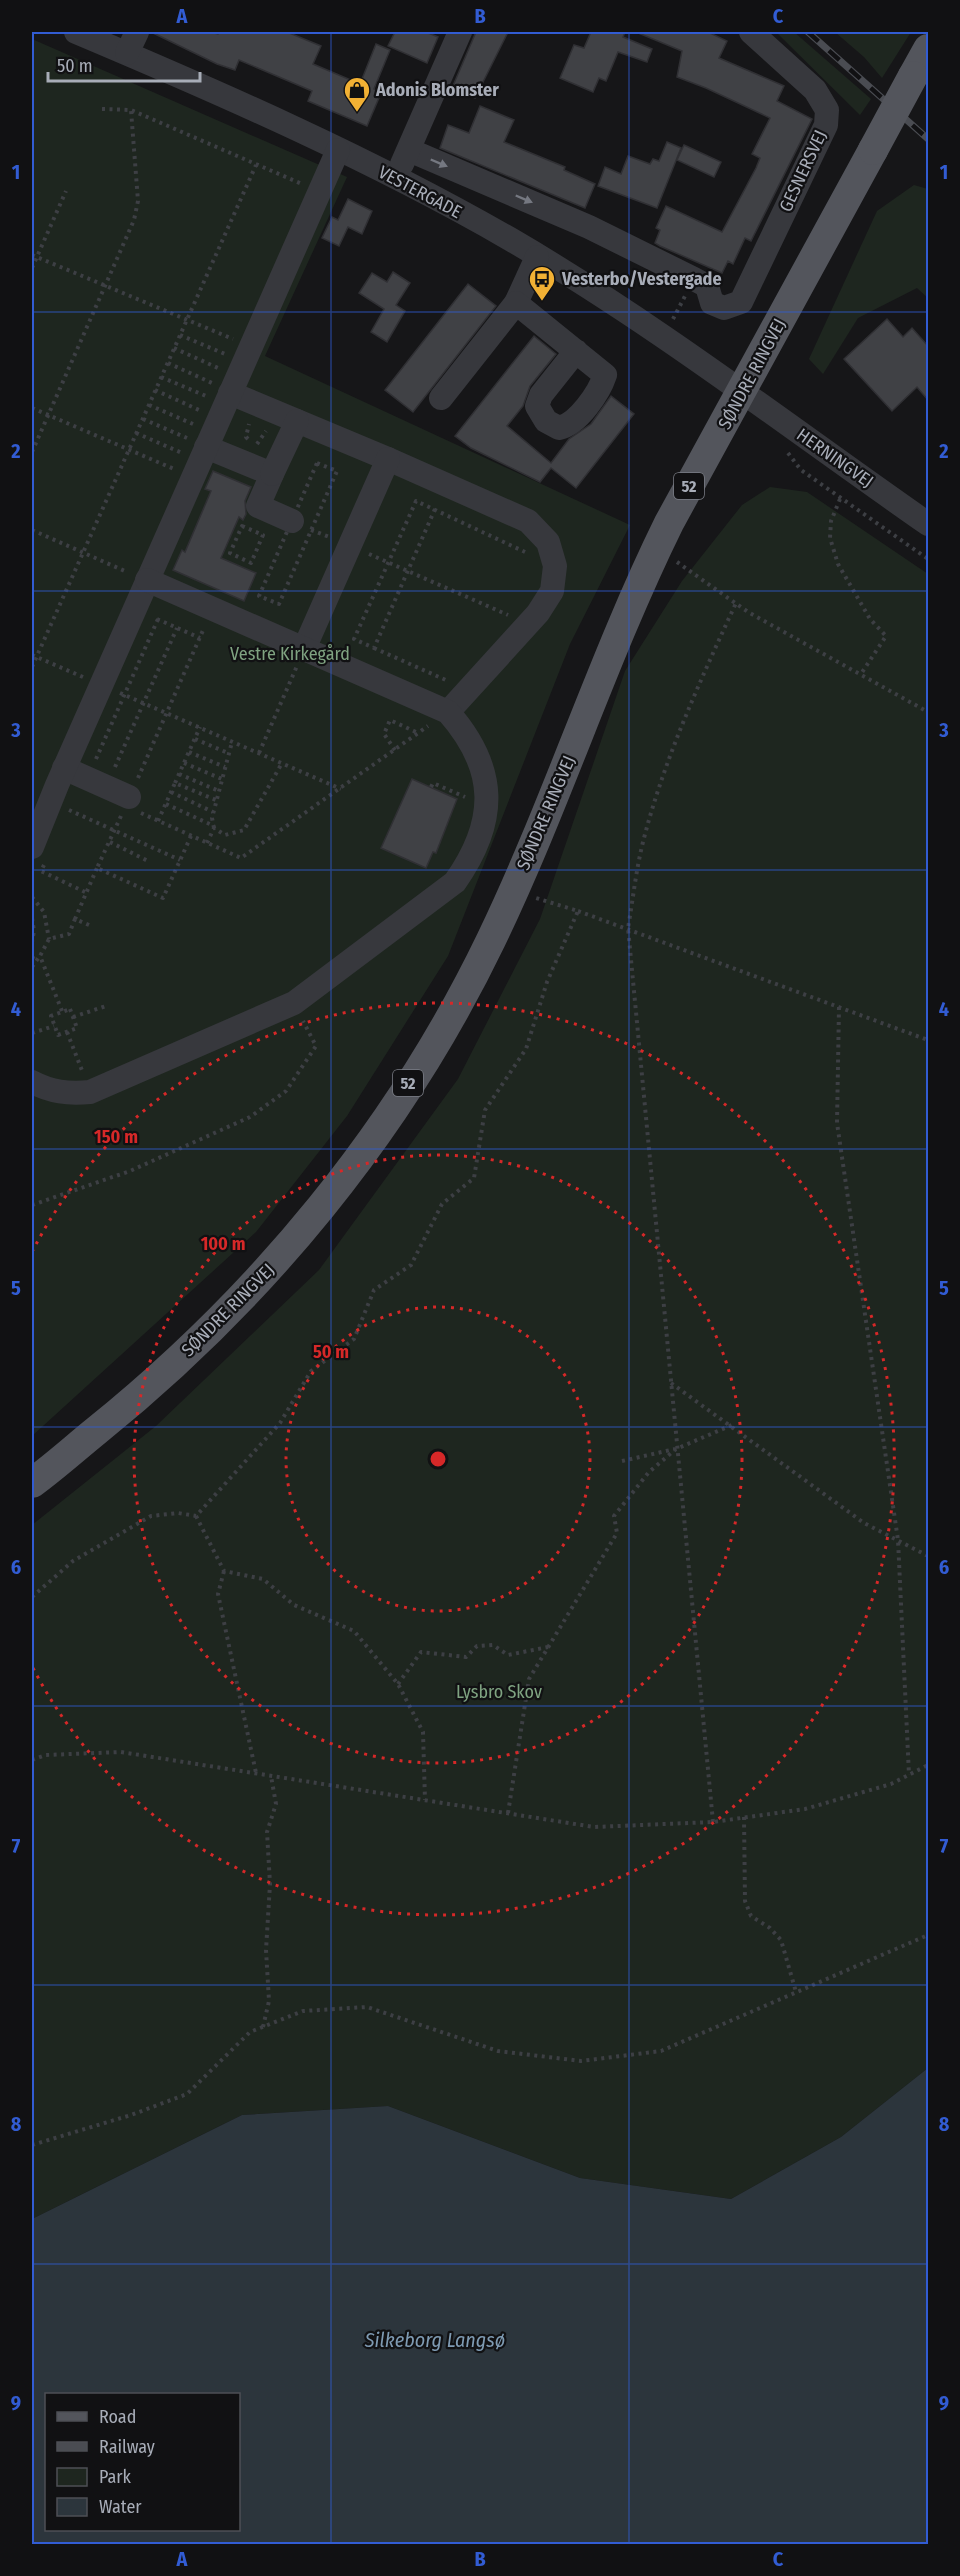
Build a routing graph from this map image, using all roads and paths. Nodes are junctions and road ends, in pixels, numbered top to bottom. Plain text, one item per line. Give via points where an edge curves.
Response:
1 (76, 32) edge
2 (137, 32) edge
3 (460, 32) edge
4 (751, 32) edge
5 (928, 49) edge
6 (127, 53) junction
7 (102, 109) dead end
8 (131, 110) junction
9 (338, 150) junction
10 (408, 150) junction
11 (256, 165) junction
12 (396, 178) junction
13 (66, 191) dead end
14 (320, 192) junction
15 (34, 256) edge
16 (537, 256) junction
17 (32, 268) edge
18 (694, 279) junction
19 (107, 286) junction
20 (516, 303) junction
21 (187, 320) junction
22 (180, 335) junction
23 (663, 338) junction
24 (243, 343) junction
25 (174, 348) junction
26 (576, 351) dead end
27 (228, 356) junction
28 (168, 363) junction
29 (222, 370) junction
30 (161, 377) junction
31 (155, 390) junction
32 (218, 392) junction
33 (742, 393) junction
34 (441, 398) dead end
35 (149, 405) junction
36 (32, 408) edge
37 (203, 412) junction
38 (48, 415) junction
39 (143, 419) junction
40 (297, 421) junction
41 (197, 425) junction
42 (136, 433) junction
43 (198, 443) junction
44 (129, 450) junction
45 (32, 452) edge
46 (388, 459) junction
47 (272, 474) junction
48 (193, 477) junction
49 (840, 499) dead end
50 (435, 509) junction
51 (292, 521) dead end
52 (928, 524) edge
53 (32, 530) edge
54 (263, 535) joint
55 (657, 547) junction
56 (83, 552) junction
57 (555, 566) junction
58 (408, 570) junction
59 (147, 580) junction
60 (736, 603) junction
61 (134, 609) junction
62 (213, 609) junction
63 (158, 620) junction
64 (528, 624) junction
65 (177, 628) junction
66 (200, 638) junction
67 (374, 648) junction
68 (304, 649) junction
69 (34, 656) edge
70 (32, 667) edge
71 (861, 674) junction
72 (101, 685) junction
73 (468, 690) junction
74 (125, 695) junction
75 (144, 703) junction
76 (448, 712) junction
77 (928, 712) edge
78 (166, 713) junction
79 (200, 727) junction
80 (418, 733) junction
81 (195, 738) junction
82 (232, 742) junction
83 (395, 750) junction
84 (189, 752) junction
85 (228, 753) junction
86 (259, 753) junction
87 (184, 762) junction
88 (282, 763) junction
89 (225, 767) junction
90 (64, 768) junction
91 (179, 774) junction
92 (222, 779) junction
93 (96, 783) junction
94 (175, 783) junction
95 (431, 788) dead end
96 (341, 789) junction
97 (485, 790) junction
98 (219, 791) junction
99 (171, 792) junction
100 (216, 801) junction
101 (127, 802) junction
102 (166, 804) junction
103 (213, 812) junction
104 (63, 820) dead end
105 (159, 821) junction
106 (214, 827) junction
107 (115, 830) junction
108 (191, 836) junction
109 (110, 842) junction
110 (207, 843) junction
111 (38, 854) edge
112 (180, 860) junction
113 (148, 861) dead end
114 (98, 868) junction
115 (513, 891) junction
116 (87, 892) junction
117 (32, 897) edge
118 (578, 911) junction
119 (32, 918) edge
120 (75, 919) junction
121 (89, 925) dead end
122 (628, 928) junction
123 (49, 939) junction
124 (32, 942) edge
125 (32, 957) edge
126 (38, 959) junction
127 (32, 967) edge
128 (294, 1003) junction
129 (106, 1006) dead end
130 (839, 1006) junction
131 (62, 1011) junction
132 (73, 1017) junction
133 (54, 1026) junction
134 (67, 1032) junction
135 (32, 1033) edge
136 (928, 1040) edge
137 (32, 1082) edge
138 (90, 1092) junction
139 (32, 1205) edge
140 (670, 1382) junction
141 (732, 1425) junction
142 (676, 1449) junction
143 (622, 1461) dead end
144 (32, 1483) edge
145 (196, 1516) junction
146 (898, 1540) junction
147 (928, 1556) edge
148 (224, 1571) junction
149 (32, 1597) edge
150 (548, 1647) junction
151 (398, 1683) junction
152 (32, 1760) edge
153 (928, 1765) edge
154 (256, 1773) junction
155 (909, 1775) junction
156 (271, 1776) junction
157 (425, 1800) junction
158 (508, 1813) junction
159 (744, 1817) junction
160 (713, 1822) junction
161 (928, 1935) edge
162 (796, 1992) junction
163 (263, 2027) junction
164 (32, 2145) edge

1 - 6 street, VESTERGADE
2 - 6 street
3 - 10 street
4 - 18 street, GESNERSVEJ via 815,90 827,110 826,125 741,302 724,308 712,303 707,286
5 - 33 main road, SØNDRE RINGVEJ / 52, bridge
6 - 9 street, VESTERGADE
7 - 8 path
8 - 11 path
8 - 19 path via 138,201
9 - 12 street, VESTERGADE
9 - 14 street
10 - 12 street
10 -> 18 street via 589,227
11 - 14 path
11 - 21 path
12 - 16 street, VESTERGADE
13 - 15 path
14 - 24 street
15 - 17 path
15 - 19 path
16 - 20 street
16 - 23 street, VESTERGADE
18 - 23 path
19 - 21 path
19 - 38 path
20 - 26 street
20 - 34 street
21 - 22 path
21 - 24 path
22 - 25 path
22 - 27 path
23 - 33 street, VESTERGADE
24 - 27 path
24 - 32 street
25 - 28 path
25 - 29 path
27 - 29 path
28 - 30 path
28 - 32 path
29 - 32 path
30 - 31 path
30 - 32 path
31 - 35 path
31 - 37 path
32 - 37 path
32 - 40 street
32 - 43 street
33 - 52 street, HERNINGVEJ
33 - 55 main road, SØNDRE RINGVEJ / 52
35 - 39 path
35 - 41 path
36 - 38 path
37 - 41 path
38 - 44 path
38 - 45 path
39 - 42 path
39 - 43 path
40 - 46 street
40 - 47 street
41 - 43 path
42 - 43 path via 184,454
42 - 44 path
43 - 47 street
43 - 48 street
44 - 48 path
44 - 56 path
46 - 57 street via 528,521 548,542
46 - 68 street
47 - 51 street via 258,506
48 - 59 street
49 - 71 path via 831,521 830,538 838,564 870,619 886,636
50 - 57 path
50 - 58 path
50 - 67 path via 416,501 354,639
53 - 56 path
54 - 54 path via 242,526 230,553 251,563
55 - 60 path
55 - 115 main road, SØNDRE RINGVEJ / 52 via 615,639 550,808
56 - 59 path
56 - 69 path
57 - 64 street via 552,591
58 - 64 path
58 - 67 path
59 - 61 street
59 - 62 street
60 - 71 path
60 - 122 path via 664,771 643,843
61 - 63 path
61 - 72 street
62 - 66 path
62 - 68 street
63 - 65 path
63 - 74 path
64 - 73 street
65 - 66 path
65 - 75 path
66 - 78 path
67 - 73 path
68 - 76 street
68 - 86 path
69 - 70 path
69 - 72 path
71 - 77 path
72 - 74 path
72 - 90 street
73 - 76 street
74 - 75 path
74 - 93 path
75 - 78 path
75 - 93 path
76 - 80 path
76 - 97 street via 479,758
78 - 79 path
78 - 101 path
79 - 81 path
79 - 82 path
80 - 83 path
80 - 83 path via 390,720 384,734
81 - 84 path
81 - 85 path
82 - 85 path
82 - 86 path
83 - 96 path
84 - 87 path
84 - 89 path
85 - 89 path
86 - 88 path
87 - 91 path
87 - 92 path
88 - 96 path
88 - 106 path via 244,830 225,835
89 - 92 path
90 - 93 street
90 - 111 street
91 - 94 path
91 - 98 path
92 - 98 path
93 - 101 street
94 - 99 path
94 - 100 path
95 - 97 path via 433,783 467,798
96 - 110 path via 241,858
97 - 128 street via 484,828 472,857 455,882
98 - 100 path
99 - 102 path
99 - 103 path
100 - 103 path
101 - 105 path
101 - 107 path
102 - 105 path
102 - 106 path
103 - 106 path
104 - 107 path via 68,809
105 - 108 path
106 - 110 path
107 - 109 path
107 - 112 path
108 - 110 path
108 - 112 path
109 - 113 path
109 - 114 path
111 - 116 path via 41,871
112 - 114 path via 163,898
114 - 116 path
115 - 118 path
115 - 144 main road, SØNDRE RINGVEJ / 52 via 490,942 431,1048 355,1166 278,1259 186,1352 128,1406
116 - 120 path
117 - 123 path via 44,912
118 - 122 path
118 - 145 path via 547,982 526,1049 485,1110 474,1178 442,1204 411,1265 374,1290 354,1339 311,1371 280,1424
119 - 124 path
120 - 121 path
120 - 123 path via 69,934
122 - 130 path
122 - 140 path
123 - 126 path
125 - 126 path
126 - 127 path
126 - 131 path
128 - 138 street
128 - 139 path via 316,1046 286,1091 250,1117 130,1171
129 - 132 path
130 - 136 path
130 - 146 path via 837,1123
131 - 132 path via 70,1009
131 - 133 path via 51,1016
132 - 134 path via 77,1028
133 - 134 path via 58,1035
133 - 135 path
134 - 138 path
137 - 138 street via 67,1094
140 - 141 path
140 - 142 path
141 - 142 path
141 - 146 path via 864,1523
142 - 143 path
142 - 150 path via 649,1472 614,1516 616,1533
142 - 160 path
145 - 148 path
145 - 149 path via 151,1515 73,1561
146 - 147 path
146 - 155 path
148 - 151 path via 263,1579 294,1605 354,1631
148 - 154 path via 218,1594
150 - 151 path via 508,1655 493,1645 477,1646 466,1657 421,1652
150 - 158 path via 529,1679
151 - 157 path via 423,1732
152 - 154 path via 46,1755 121,1752
153 - 155 path
154 - 156 path
155 - 159 path via 806,1809
156 - 157 path
156 - 163 path via 276,1804 267,1832 269,2001
157 - 158 path
158 - 160 path via 594,1827
159 - 160 path
159 - 162 path via 745,1901 751,1917 781,1940
161 - 162 path
162 - 163 path via 661,2051 580,2061 498,2051 367,2007 303,2011
163 - 164 path via 250,2032 187,2094

